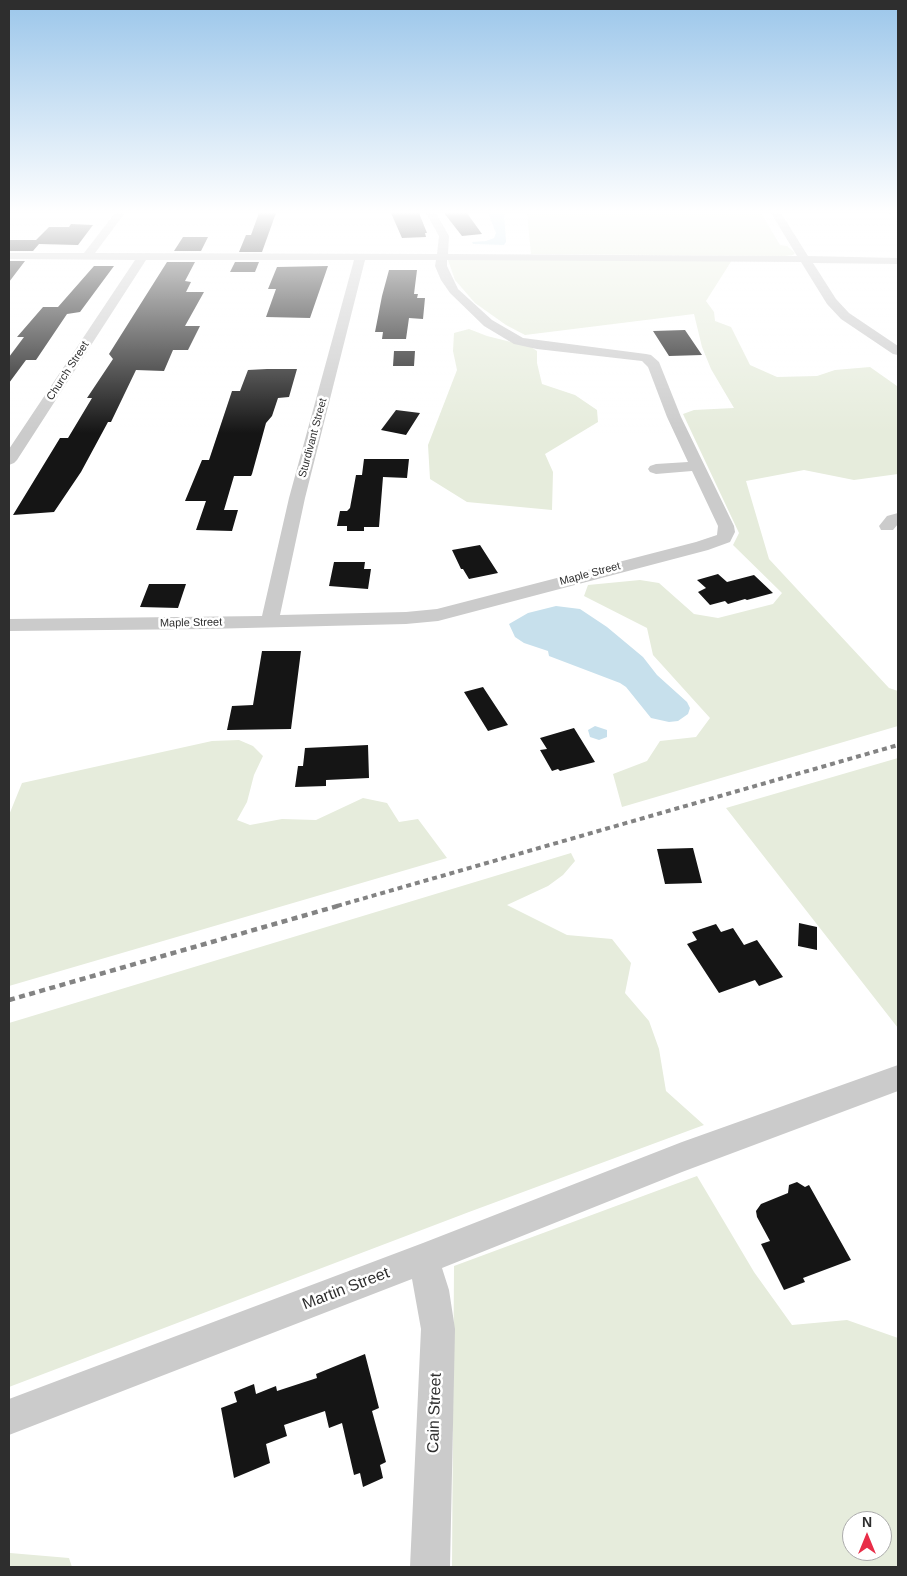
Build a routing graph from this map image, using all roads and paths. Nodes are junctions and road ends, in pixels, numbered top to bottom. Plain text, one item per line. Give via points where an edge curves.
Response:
1 (123, 287) edge
2 (353, 287) edge
3 (452, 287) edge
4 (822, 287) edge
5 (898, 351) edge
6 (11, 453) edge
7 (698, 466) junction
8 (656, 469) dead end
9 (270, 620) junction
10 (9, 625) edge
11 (898, 1078) edge
12 (423, 1259) junction
13 (9, 1417) edge
14 (430, 1567) edge

1 - 6 street, Church Street
2 - 9 street, Sturdivant Street
3 - 7 street, Maple Street via 488,324 519,340 612,360 646,358 665,375
4 - 5 street via 845,316
7 - 8 street
7 - 9 street, Maple Street via 726,526 724,538 716,542 438,615
9 - 10 street, Maple Street
11 - 12 street, Martin Street via 682,1157
12 - 13 street, Martin Street
12 - 14 street, Cain Street via 438,1329

